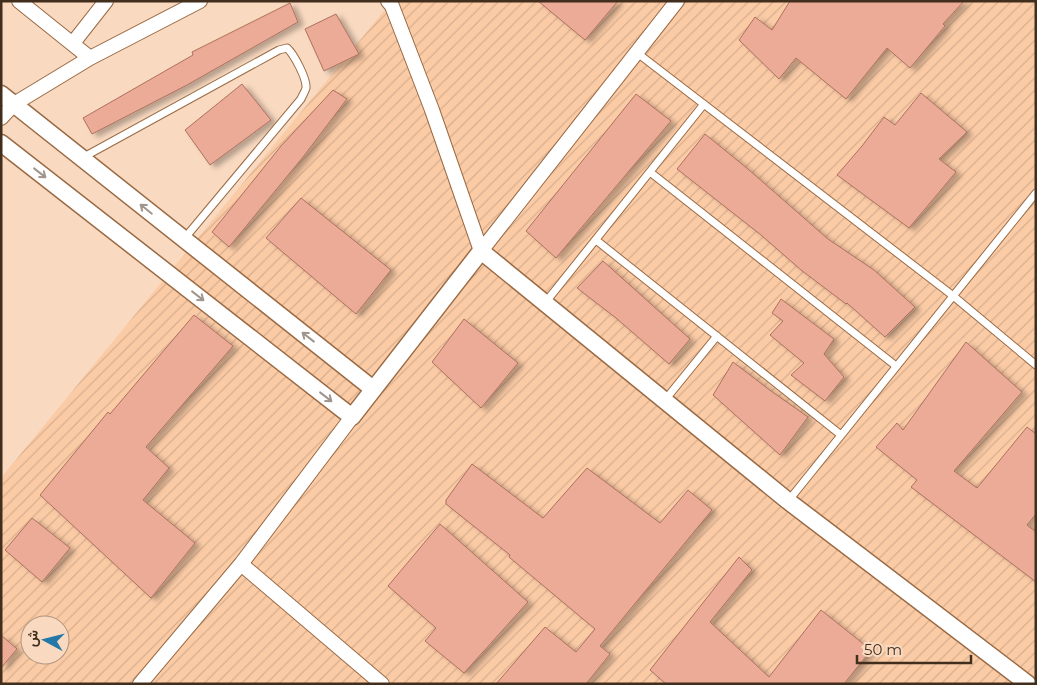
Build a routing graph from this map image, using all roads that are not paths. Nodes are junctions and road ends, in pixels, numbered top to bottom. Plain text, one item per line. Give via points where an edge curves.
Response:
1 (19, 1) edge
2 (106, 1) edge
3 (184, 1) edge
4 (200, 1) edge
5 (678, 1) edge
6 (392, 3) edge
7 (173, 15) junction
8 (72, 43) junction
9 (636, 52) junction
10 (90, 58) junction
11 (7, 99) edge
12 (704, 104) junction
13 (1, 118) edge
14 (1, 143) edge
15 (82, 158) junction
16 (650, 172) junction
17 (1036, 193) edge
18 (184, 239) junction
19 (596, 240) junction
20 (481, 251) junction
21 (952, 296) junction
22 (545, 303) junction
23 (717, 336) junction
24 (1036, 365) edge
25 (896, 366) junction
26 (373, 389) junction
27 (664, 400) junction
28 (352, 417) junction
29 (841, 435) junction
30 (788, 501) junction
31 (241, 564) junction
32 (140, 684) edge
33 (382, 684) edge
34 (1028, 684) edge

1 - 8 street
2 - 8 street
3 - 7 street
4 - 7 street
5 - 9 street
6 - 20 street
7 - 10 street
8 - 10 street
9 - 12 lane
9 - 20 street
10 - 11 street
11 - 13 street
11 - 15 street
12 - 16 lane
12 - 21 lane
14 -> 28 street
18 -> 15 street
15 - 18 lane via 287,48 305,81 301,100
16 - 19 lane
16 - 25 lane
17 - 21 lane
26 -> 18 street
19 - 22 lane
19 - 23 lane
20 - 22 street
20 - 26 street
21 - 24 lane
21 - 25 lane
22 - 27 street
23 - 27 lane
23 - 29 lane
25 - 29 lane
26 - 28 street
27 - 30 street
28 - 31 street
29 - 30 lane
30 - 34 street
31 - 32 street
31 - 33 street

